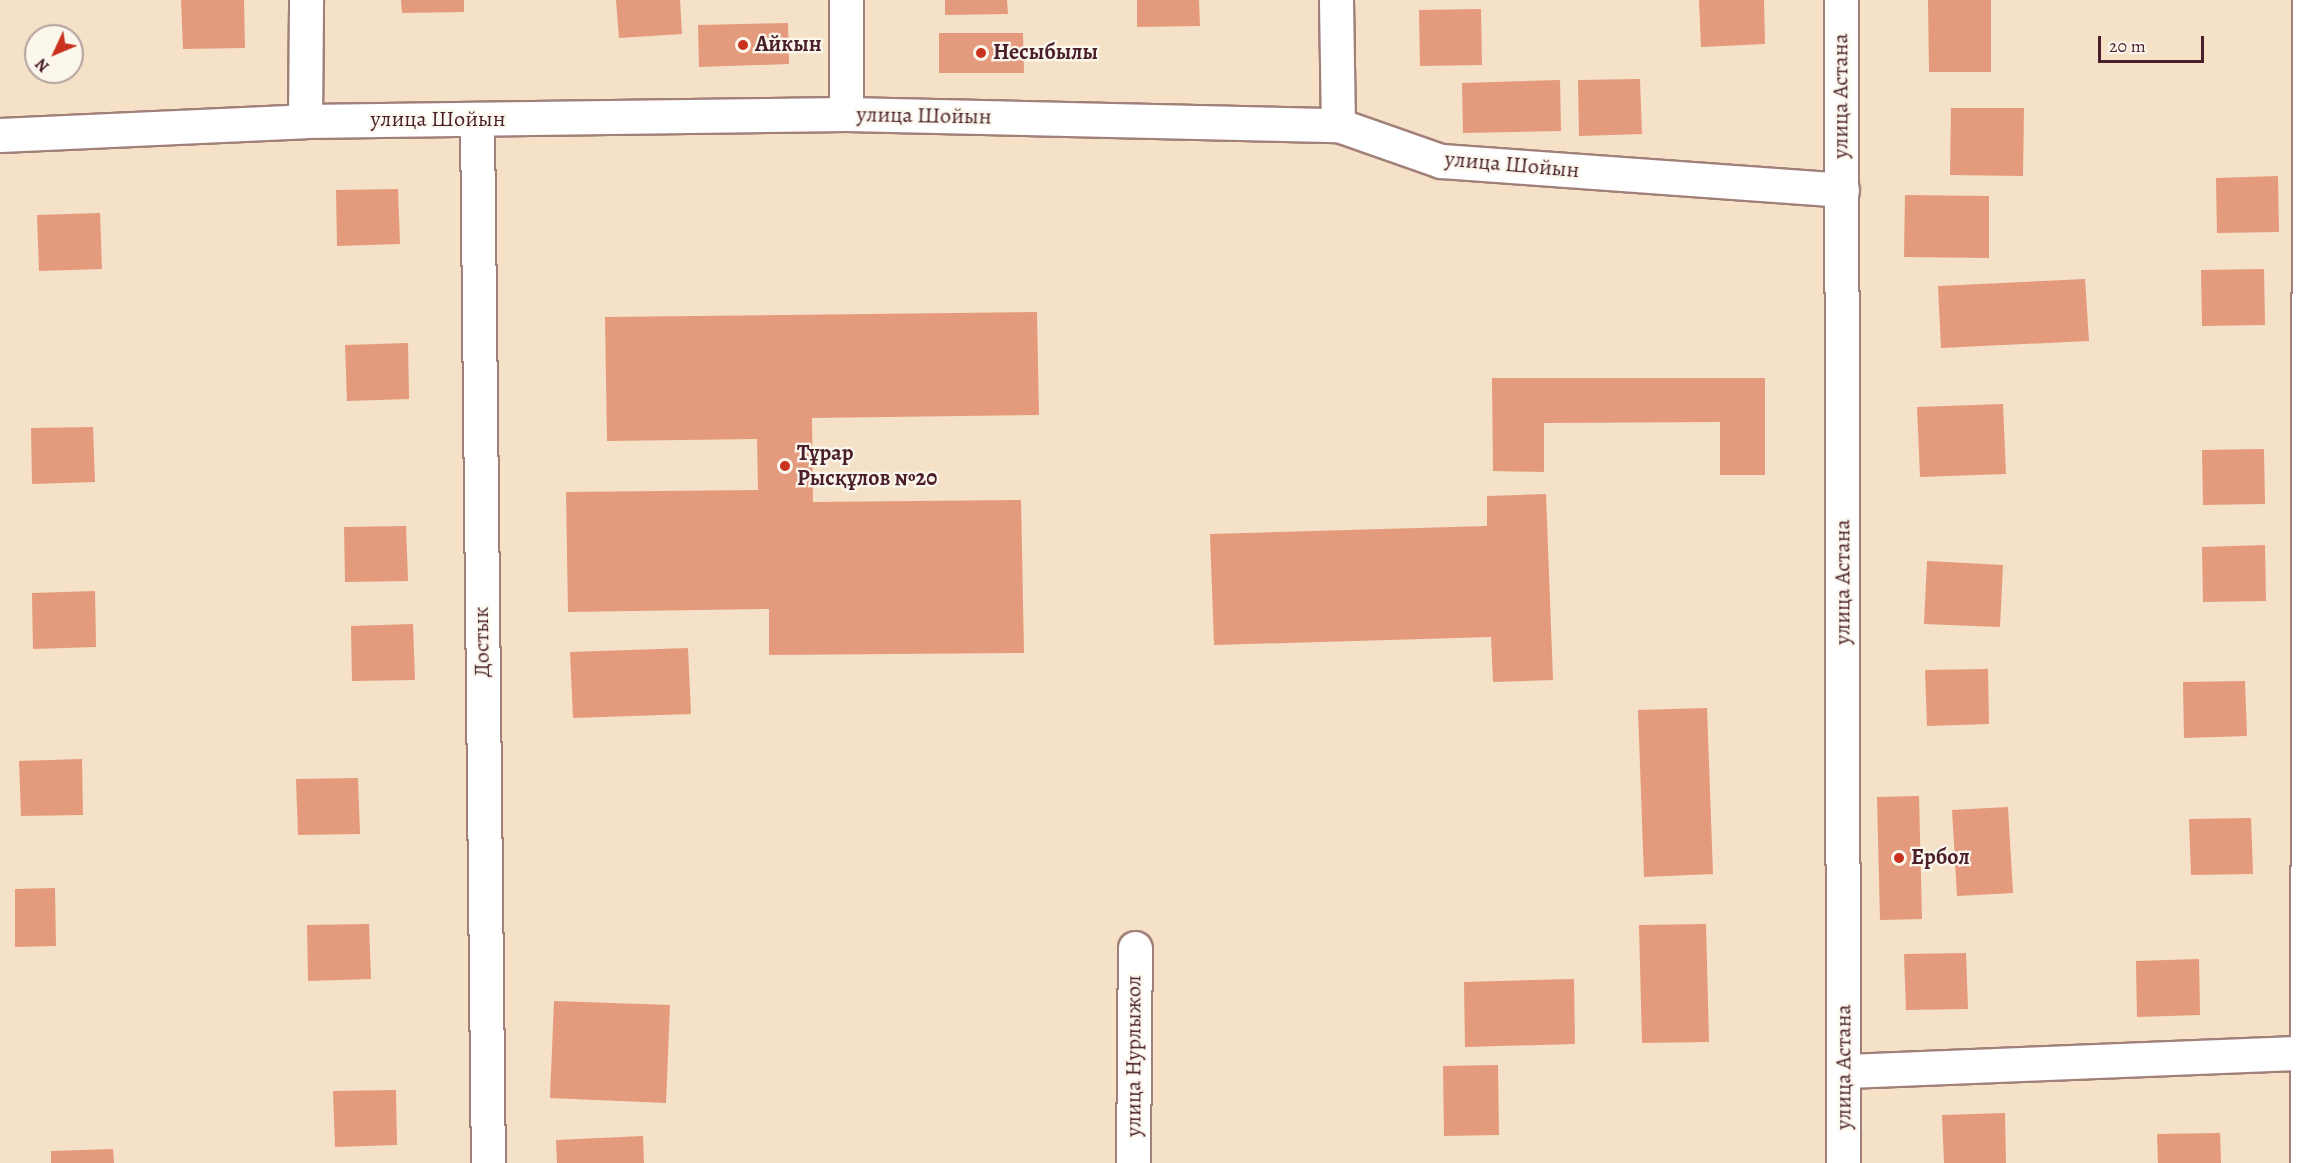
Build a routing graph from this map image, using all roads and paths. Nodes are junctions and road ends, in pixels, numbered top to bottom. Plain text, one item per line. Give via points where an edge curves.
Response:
1 (306, 0) edge
2 (846, 0) edge
3 (1336, 0) edge
4 (1841, 0) edge
5 (2310, 0) edge
6 (846, 114) junction
7 (305, 121) junction
8 (477, 121) junction
9 (1338, 125) junction
10 (0, 135) edge
11 (1842, 190) junction
12 (1135, 948) dead end
13 (2311, 1052) edge
14 (1845, 1071) junction
15 (488, 1163) edge
16 (1133, 1163) edge
17 (1844, 1163) edge
18 (2307, 1163) edge

1 - 7 street
2 - 6 street
3 - 9 street
4 - 11 street, улица Астана
5 - 13 street
6 - 8 street, улица Шойын
6 - 9 street, улица Шойын
7 - 8 street, улица Шойын
7 - 10 street, улица Шойын
8 - 15 street, Достык
9 - 11 street, улица Шойын via 1441,161
11 - 14 street, улица Астана
12 - 16 street, улица Нурлыжол
13 - 14 street
13 - 18 street
14 - 17 street, улица Астана

